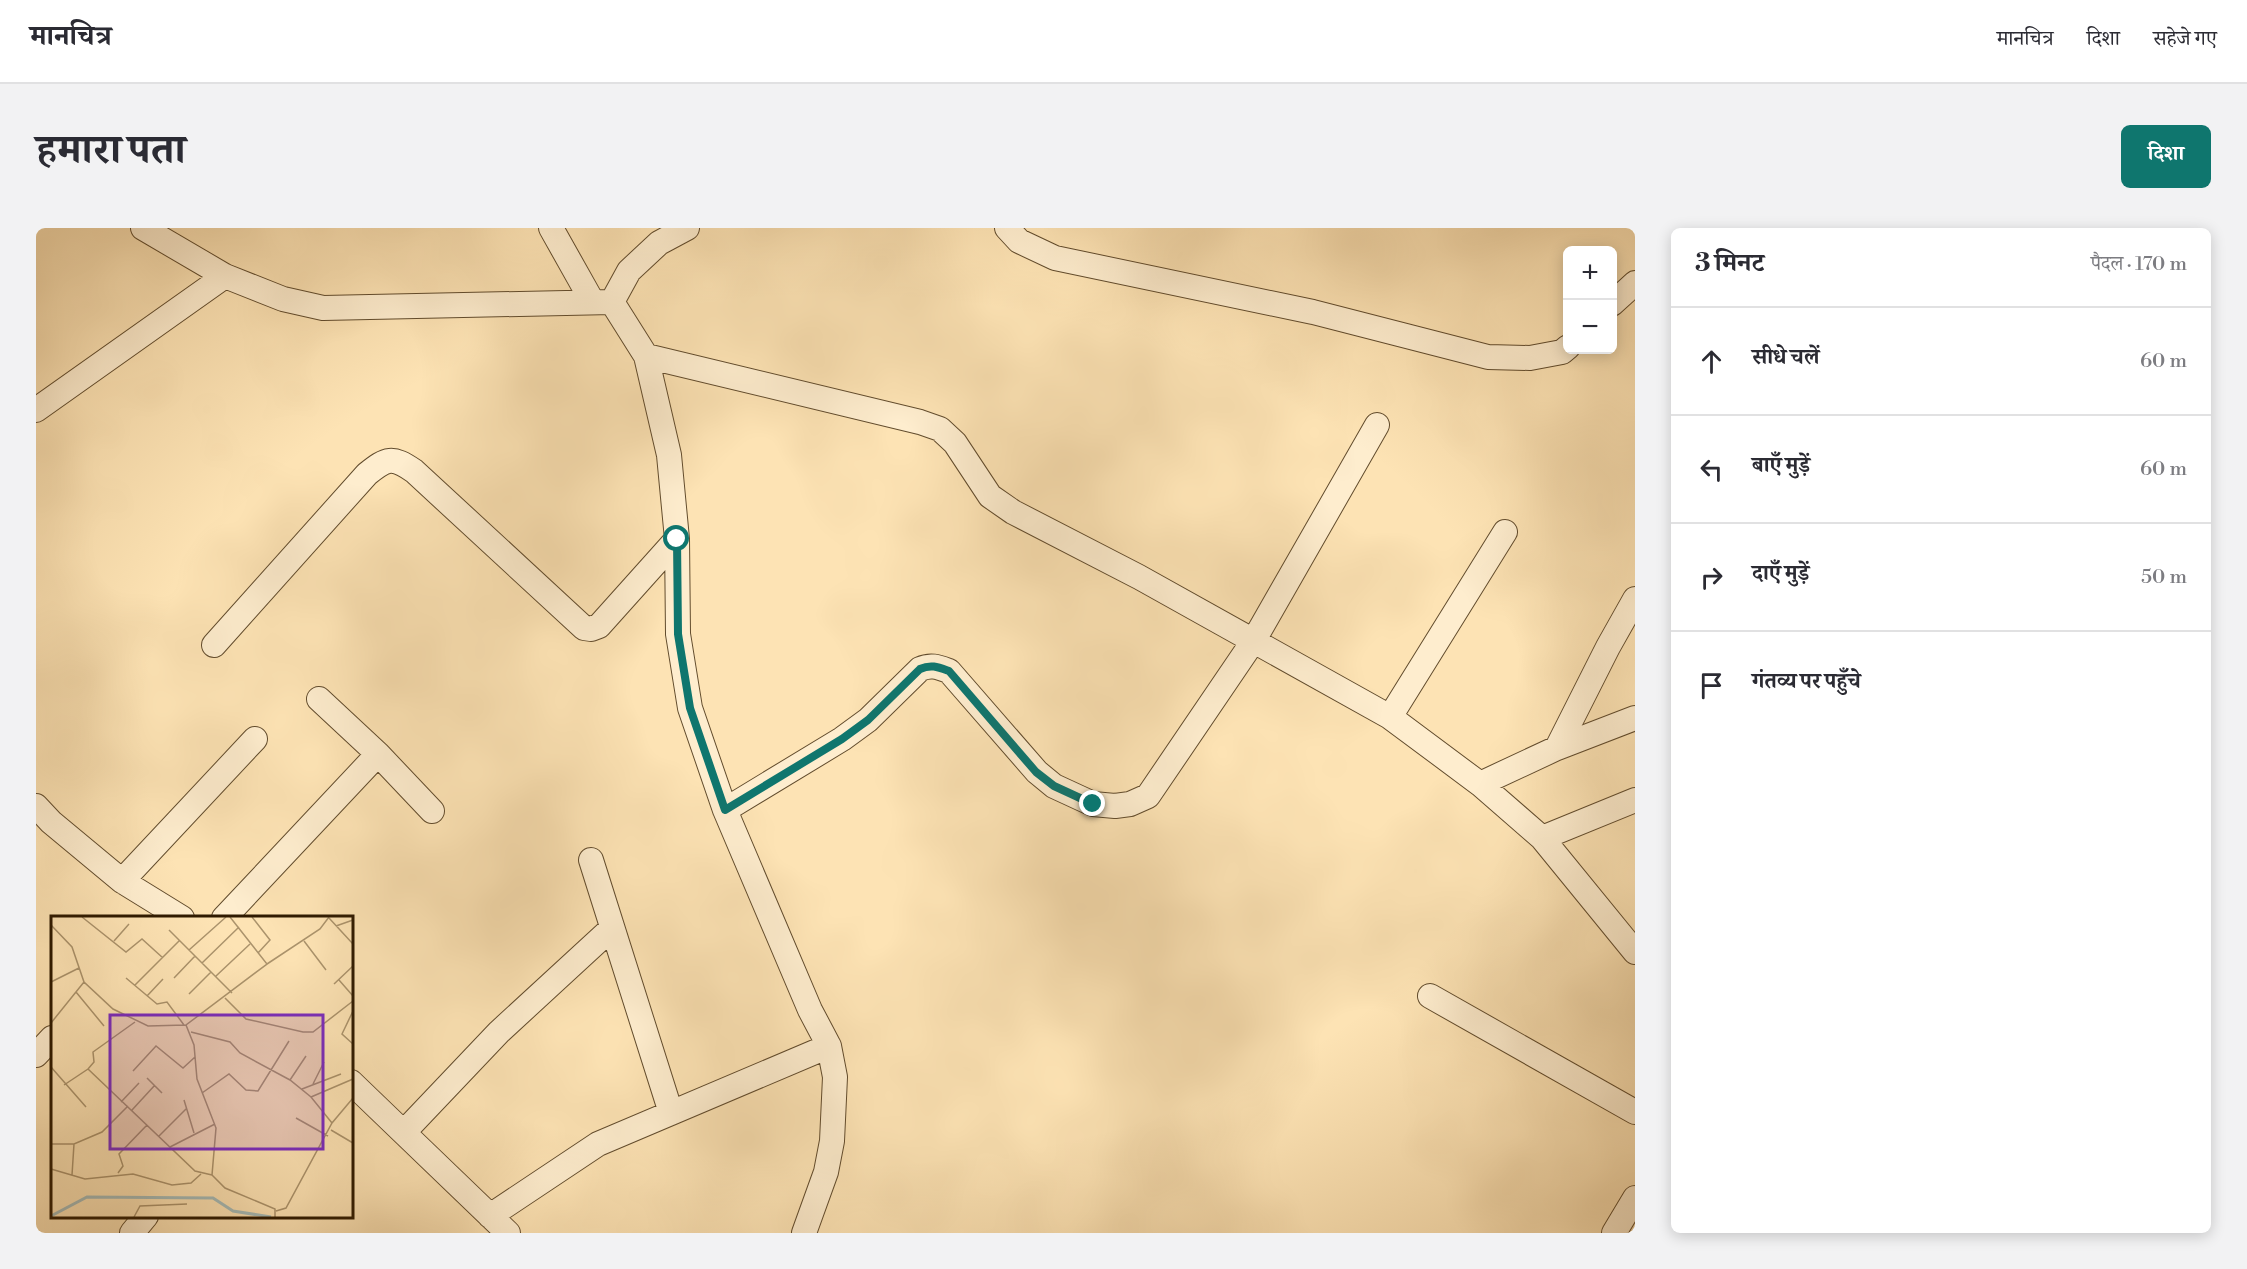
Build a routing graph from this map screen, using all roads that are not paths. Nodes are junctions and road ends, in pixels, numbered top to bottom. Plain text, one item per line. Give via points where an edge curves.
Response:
1 (143, 228) edge
2 (551, 228) edge
3 (687, 228) edge
4 (1007, 228) edge
5 (225, 276) junction
6 (1635, 283) edge
7 (1616, 300) edge
8 (602, 302) junction
9 (1563, 351) edge
10 (646, 356) junction
11 (36, 410) edge
12 (1377, 425) dead end
13 (1505, 532) dead end
14 (677, 539) junction
15 (1635, 599) edge
16 (1254, 640) junction
17 (214, 645) dead end
18 (319, 699) dead end
19 (1389, 717) junction
20 (1635, 718) edge
21 (255, 739) dead end
22 (1557, 748) junction
23 (378, 754) junction
24 (1480, 784) junction
25 (1635, 800) edge
26 (36, 806) edge
27 (725, 810) junction
28 (432, 811) dead end
29 (1542, 838) junction
30 (591, 860) dead end
31 (122, 881) junction
32 (173, 916) edge
33 (226, 916) edge
34 (612, 927) junction
35 (1635, 952) edge
36 (1430, 996) dead end
37 (51, 1039) edge
38 (829, 1046) junction
39 (36, 1055) edge
40 (352, 1083) edge
41 (1635, 1112) edge
42 (671, 1113) junction
43 (404, 1132) junction
44 (1635, 1198) edge
45 (490, 1216) junction
46 (144, 1218) edge
47 (132, 1233) edge
48 (508, 1233) edge
49 (804, 1233) edge
50 (1614, 1233) edge

1 - 5 street
2 - 8 street
3 - 8 street via 659,243
4 - 9 street via 1019,241 1055,258 1313,312 1488,357 1530,358
5 - 8 street via 283,299 322,308
5 - 11 street
6 - 7 street
8 - 10 street
10 - 14 street via 669,455
10 - 16 street via 940,429 955,443 990,495 1013,512
12 - 16 street
13 - 19 street
14 - 17 street via 599,626 584,628 414,471 400,461 383,461
14 - 27 street via 678,634 690,708
15 - 22 street
16 - 19 street
16 - 27 street via 1148,796 1130,804 1093,804 1054,786 1036,772 949,671 927,666 842,739
18 - 23 street
19 - 24 street
20 - 22 street
21 - 31 street
22 - 24 street
23 - 28 street
23 - 33 street
24 - 29 street
25 - 29 street
26 - 31 street
27 - 38 street via 788,961
29 - 35 street
30 - 34 street
31 - 32 street
34 - 42 street
34 - 43 street via 500,1032
36 - 41 street
37 - 39 street
38 - 42 street
38 - 49 street via 835,1077 832,1141 826,1172
40 - 43 street
42 - 45 street via 598,1144
43 - 45 street
44 - 50 street
45 - 48 street
46 - 47 street

